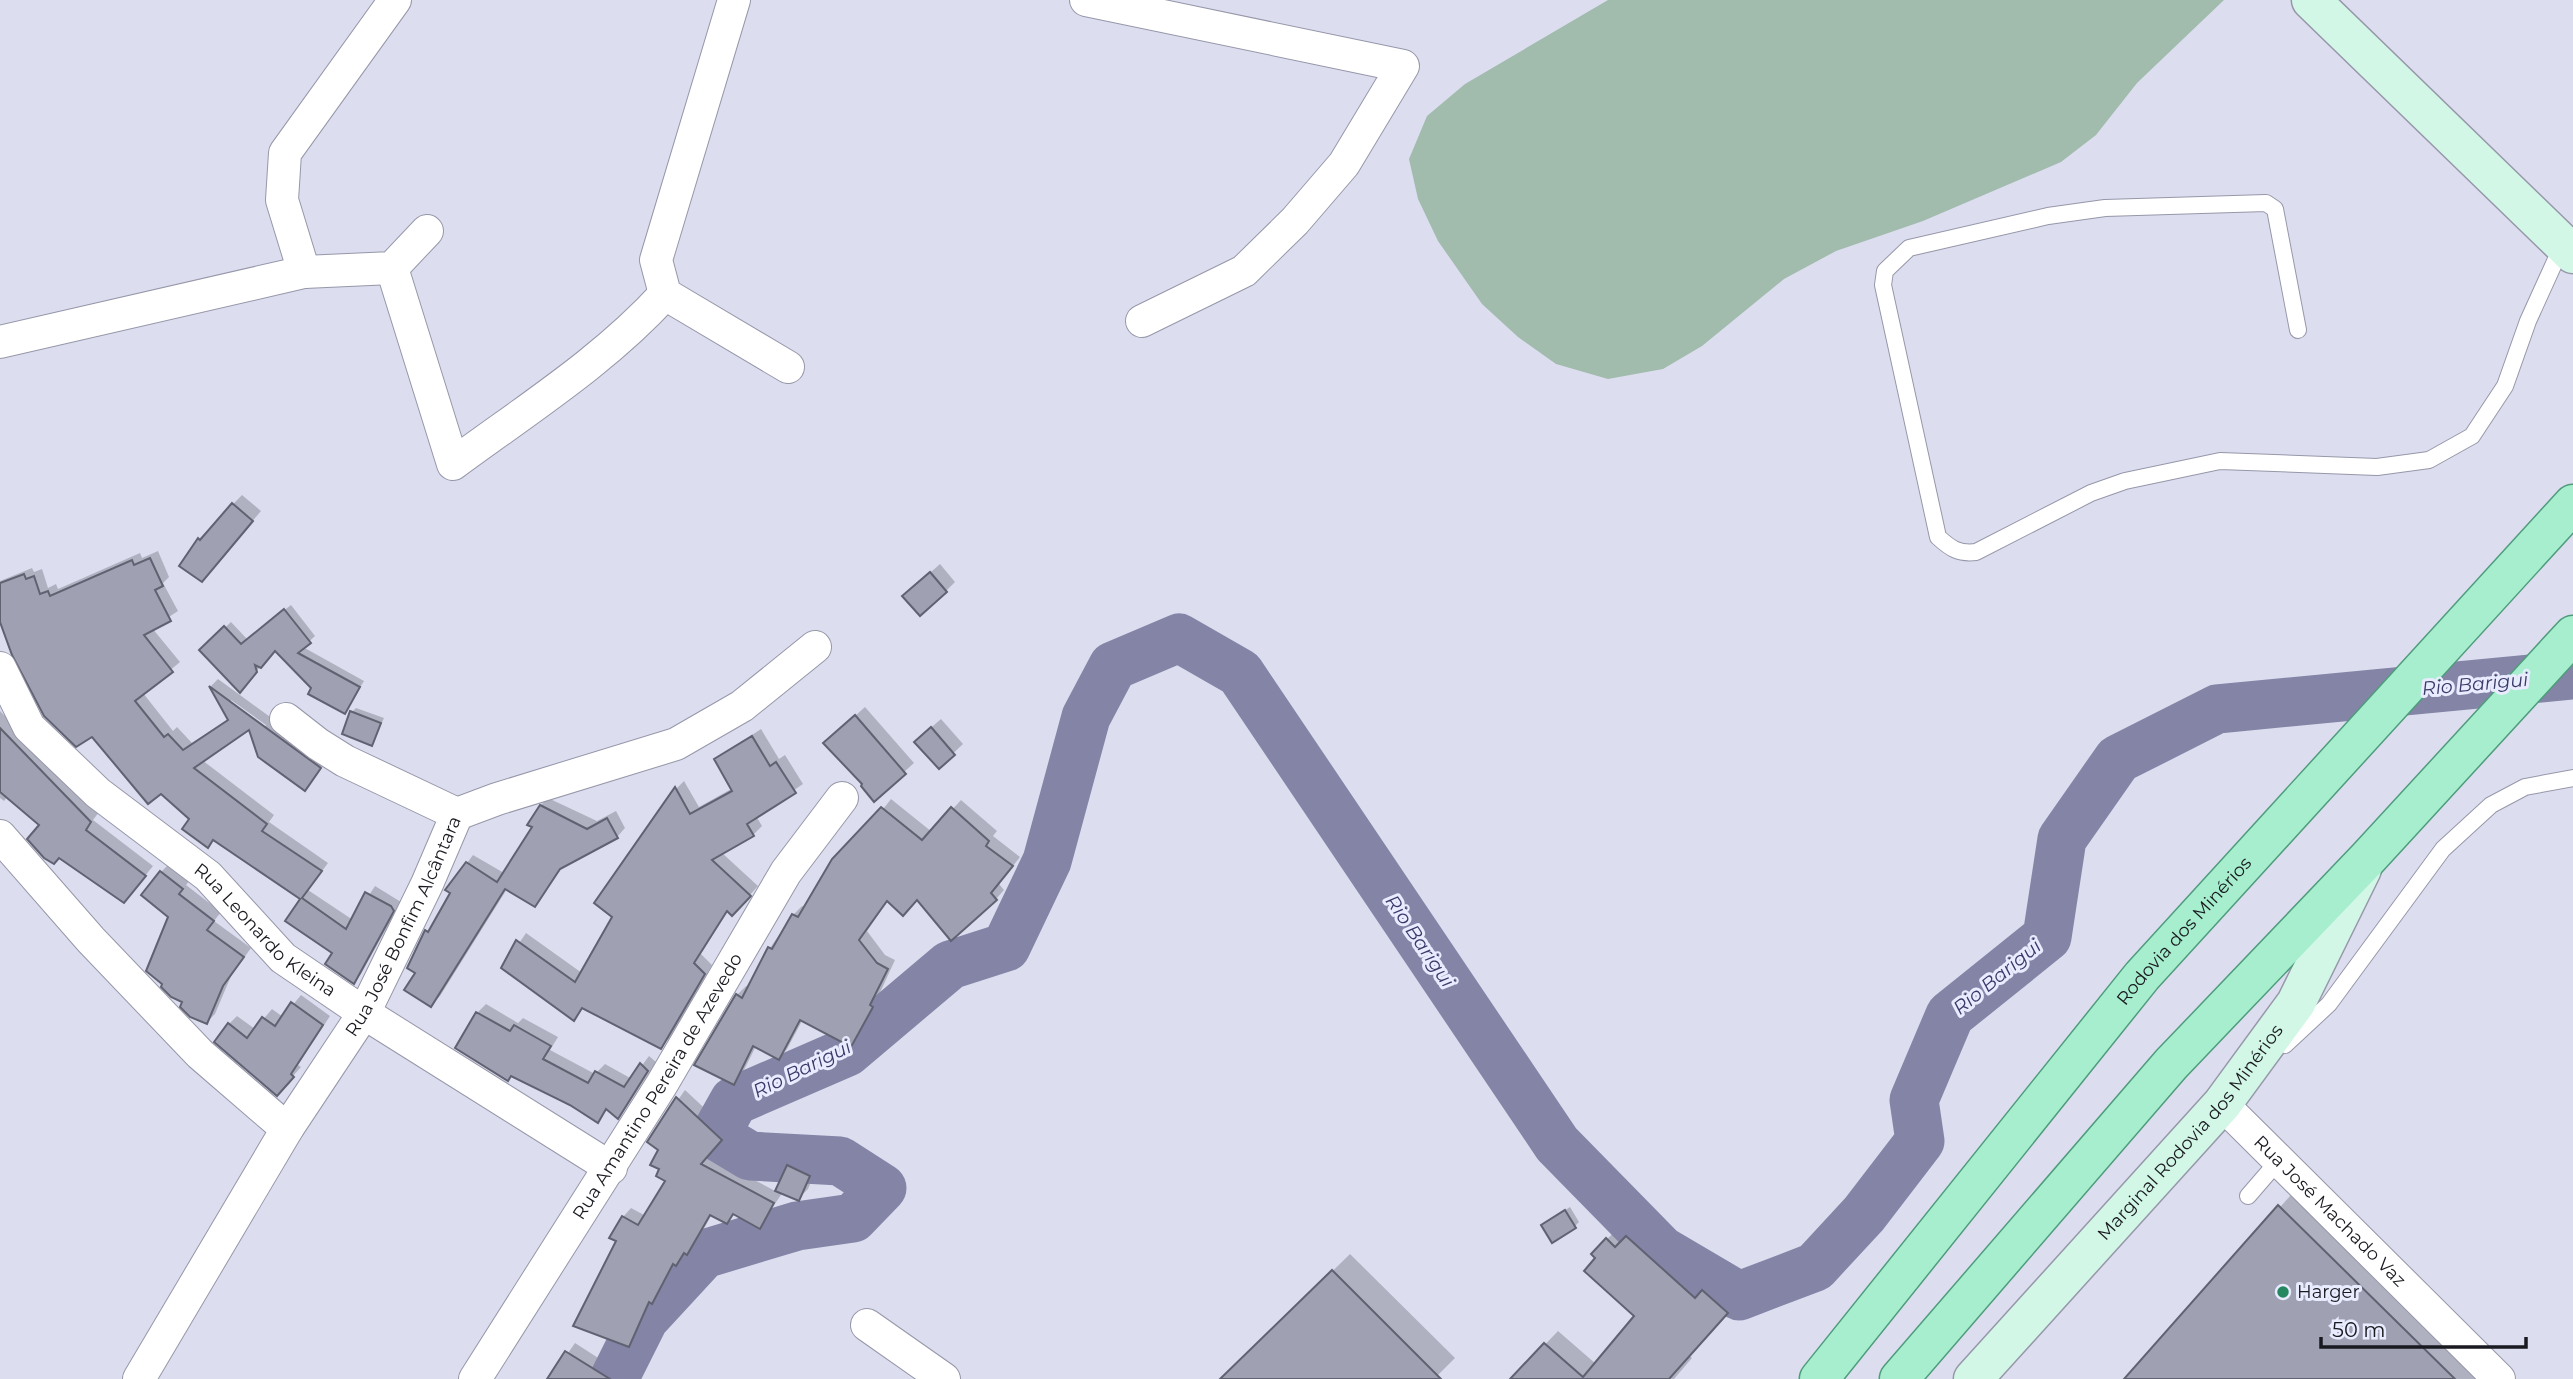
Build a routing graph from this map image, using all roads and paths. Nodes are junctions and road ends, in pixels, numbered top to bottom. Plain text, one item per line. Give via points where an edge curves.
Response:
1 (395, 0) edge
2 (734, 0) edge
3 (2311, 0) edge
4 (1106, 2) edge
5 (427, 231) dead end
6 (2568, 249) edge
7 (392, 268) junction
8 (304, 272) junction
9 (665, 294) junction
10 (1142, 321) dead end
11 (2298, 330) dead end
12 (0, 342) edge
13 (788, 367) dead end
14 (2573, 504) edge
15 (2573, 635) edge
16 (815, 647) dead end
17 (0, 668) edge
18 (286, 719) dead end
19 (2573, 778) edge
20 (842, 798) dead end
21 (457, 814) junction
22 (0, 836) edge
23 (2368, 858) junction
24 (364, 1013) junction
25 (2222, 1104) junction
26 (287, 1129) junction
27 (2280, 1159) junction
28 (611, 1168) junction
29 (2248, 1196) dead end
30 (867, 1325) dead end
31 (139, 1379) edge
32 (475, 1379) edge
33 (944, 1379) edge
34 (1819, 1379) edge
35 (1899, 1379) edge
36 (1973, 1379) edge
37 (2500, 1379) edge

1 - 8 street via 285,153 282,200
2 - 9 street via 656,260
3 - 6 main road
4 - 10 street via 1404,66 1344,164 1244,271
5 - 7 street
6 - 11 lane via 2528,321 2505,386 2472,436 2429,460 2377,467 2220,461 2125,481 1976,552 1963,554 1938,537 1883,285 1885,271 1909,248 2048,216 2105,208 2266,203 2274,209
7 - 8 street
7 - 9 street via 453,464 607,350
8 - 12 street
9 - 13 street
14 - 34 main road, Rodovia dos Minérios via 2142,976
15 - 23 main road
16 - 21 street, Rua José Bonfim Alcântara via 742,706 676,744
17 - 24 street, Rua Leonardo Kleina via 29,727 98,793 208,876 283,958
18 - 21 street via 345,761
19 - 25 lane via 2525,787 2491,805 2443,849 2329,1004
20 - 28 street, Rua Amantino Pereira de Azevedo via 786,872
21 - 24 street, Rua José Bonfim Alcântara
22 - 26 street via 200,1054
23 - 25 main road, Marginal Rodovia dos Minérios via 2296,1003
23 - 35 main road via 2171,1064
24 - 26 street, Rua José Bonfim Alcântara
24 - 28 street, Rua Leonardo Kleina
25 - 27 street, Rua José Machado Vaz
25 - 36 main road, Marginal Rodovia dos Minérios
26 - 31 street, Rua José Bonfim Alcântara
27 - 29 lane
27 - 37 street, Rua José Machado Vaz
28 - 32 street, Rua Amantino Pereira de Azevedo
30 - 33 street

